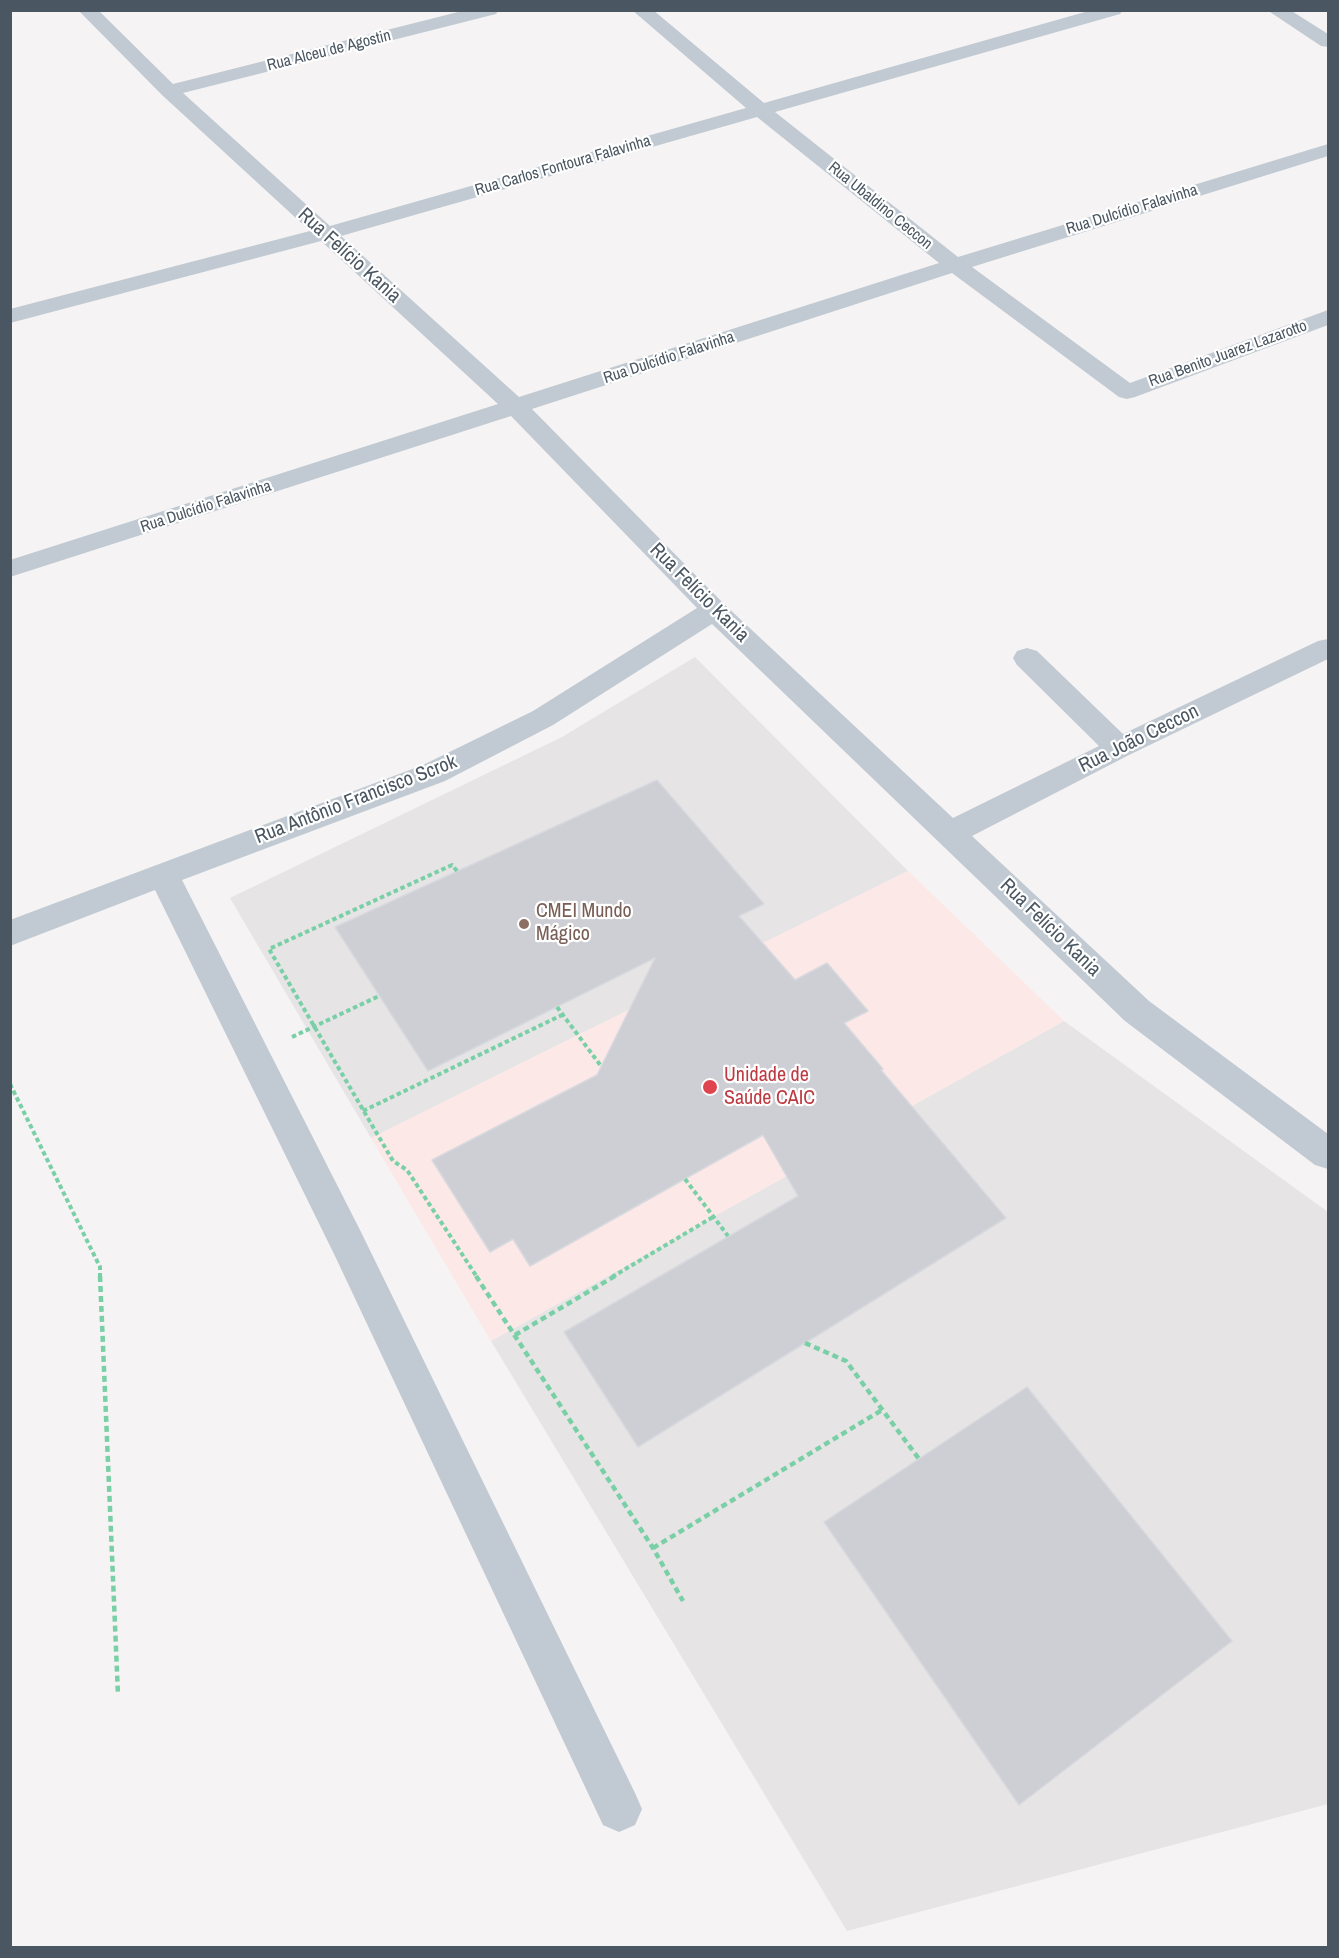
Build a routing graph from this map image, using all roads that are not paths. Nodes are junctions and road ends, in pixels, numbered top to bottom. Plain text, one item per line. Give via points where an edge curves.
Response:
1 (87, 10) edge
2 (490, 10) edge
3 (641, 10) edge
4 (1114, 10) edge
5 (1276, 10) edge
6 (1329, 42) edge
7 (169, 91) junction
8 (760, 110) junction
9 (1329, 150) edge
10 (324, 234) junction
11 (955, 265) junction
12 (10, 316) edge
13 (1329, 317) edge
14 (1127, 392) joint
15 (517, 408) junction
16 (10, 570) edge
17 (714, 610) junction
18 (1329, 648) edge
19 (1027, 658) dead end
20 (1119, 748) junction
21 (951, 833) junction
22 (163, 874) junction
23 (10, 934) edge
24 (1329, 1154) edge
25 (619, 1809) dead end

1 - 7 street, Rua Felício Kania
2 - 7 street, Rua Alceu de Agostin
3 - 8 street, Rua Ubaldino Ceccon
4 - 8 street, Rua Carlos Fontoura Falavinha
5 - 6 street
7 - 10 street, Rua Felício Kania
8 - 10 street, Rua Carlos Fontoura Falavinha
8 - 11 street, Rua Ubaldino Ceccon
9 - 11 street, Rua Dulcídio Falavinha
10 - 12 street, Rua Carlos Fontoura Falavinha
10 - 15 street, Rua Felício Kania
11 - 14 street, Rua Ubaldino Ceccon
11 - 15 street, Rua Dulcídio Falavinha
13 - 14 street, Rua Benito Juarez Lazarotto
15 - 16 street, Rua Dulcídio Falavinha
15 - 17 street, Rua Felício Kania
17 - 21 street, Rua Felício Kania
17 - 22 street, Rua Antônio Francisco Scrok via 543,718 434,773
18 - 20 street, Rua João Ceccon
19 - 20 street
20 - 21 street, Rua João Ceccon
21 - 24 street, Rua Felício Kania via 1137,1011
22 - 23 street, Rua Antônio Francisco Scrok
22 - 25 street via 348,1244

